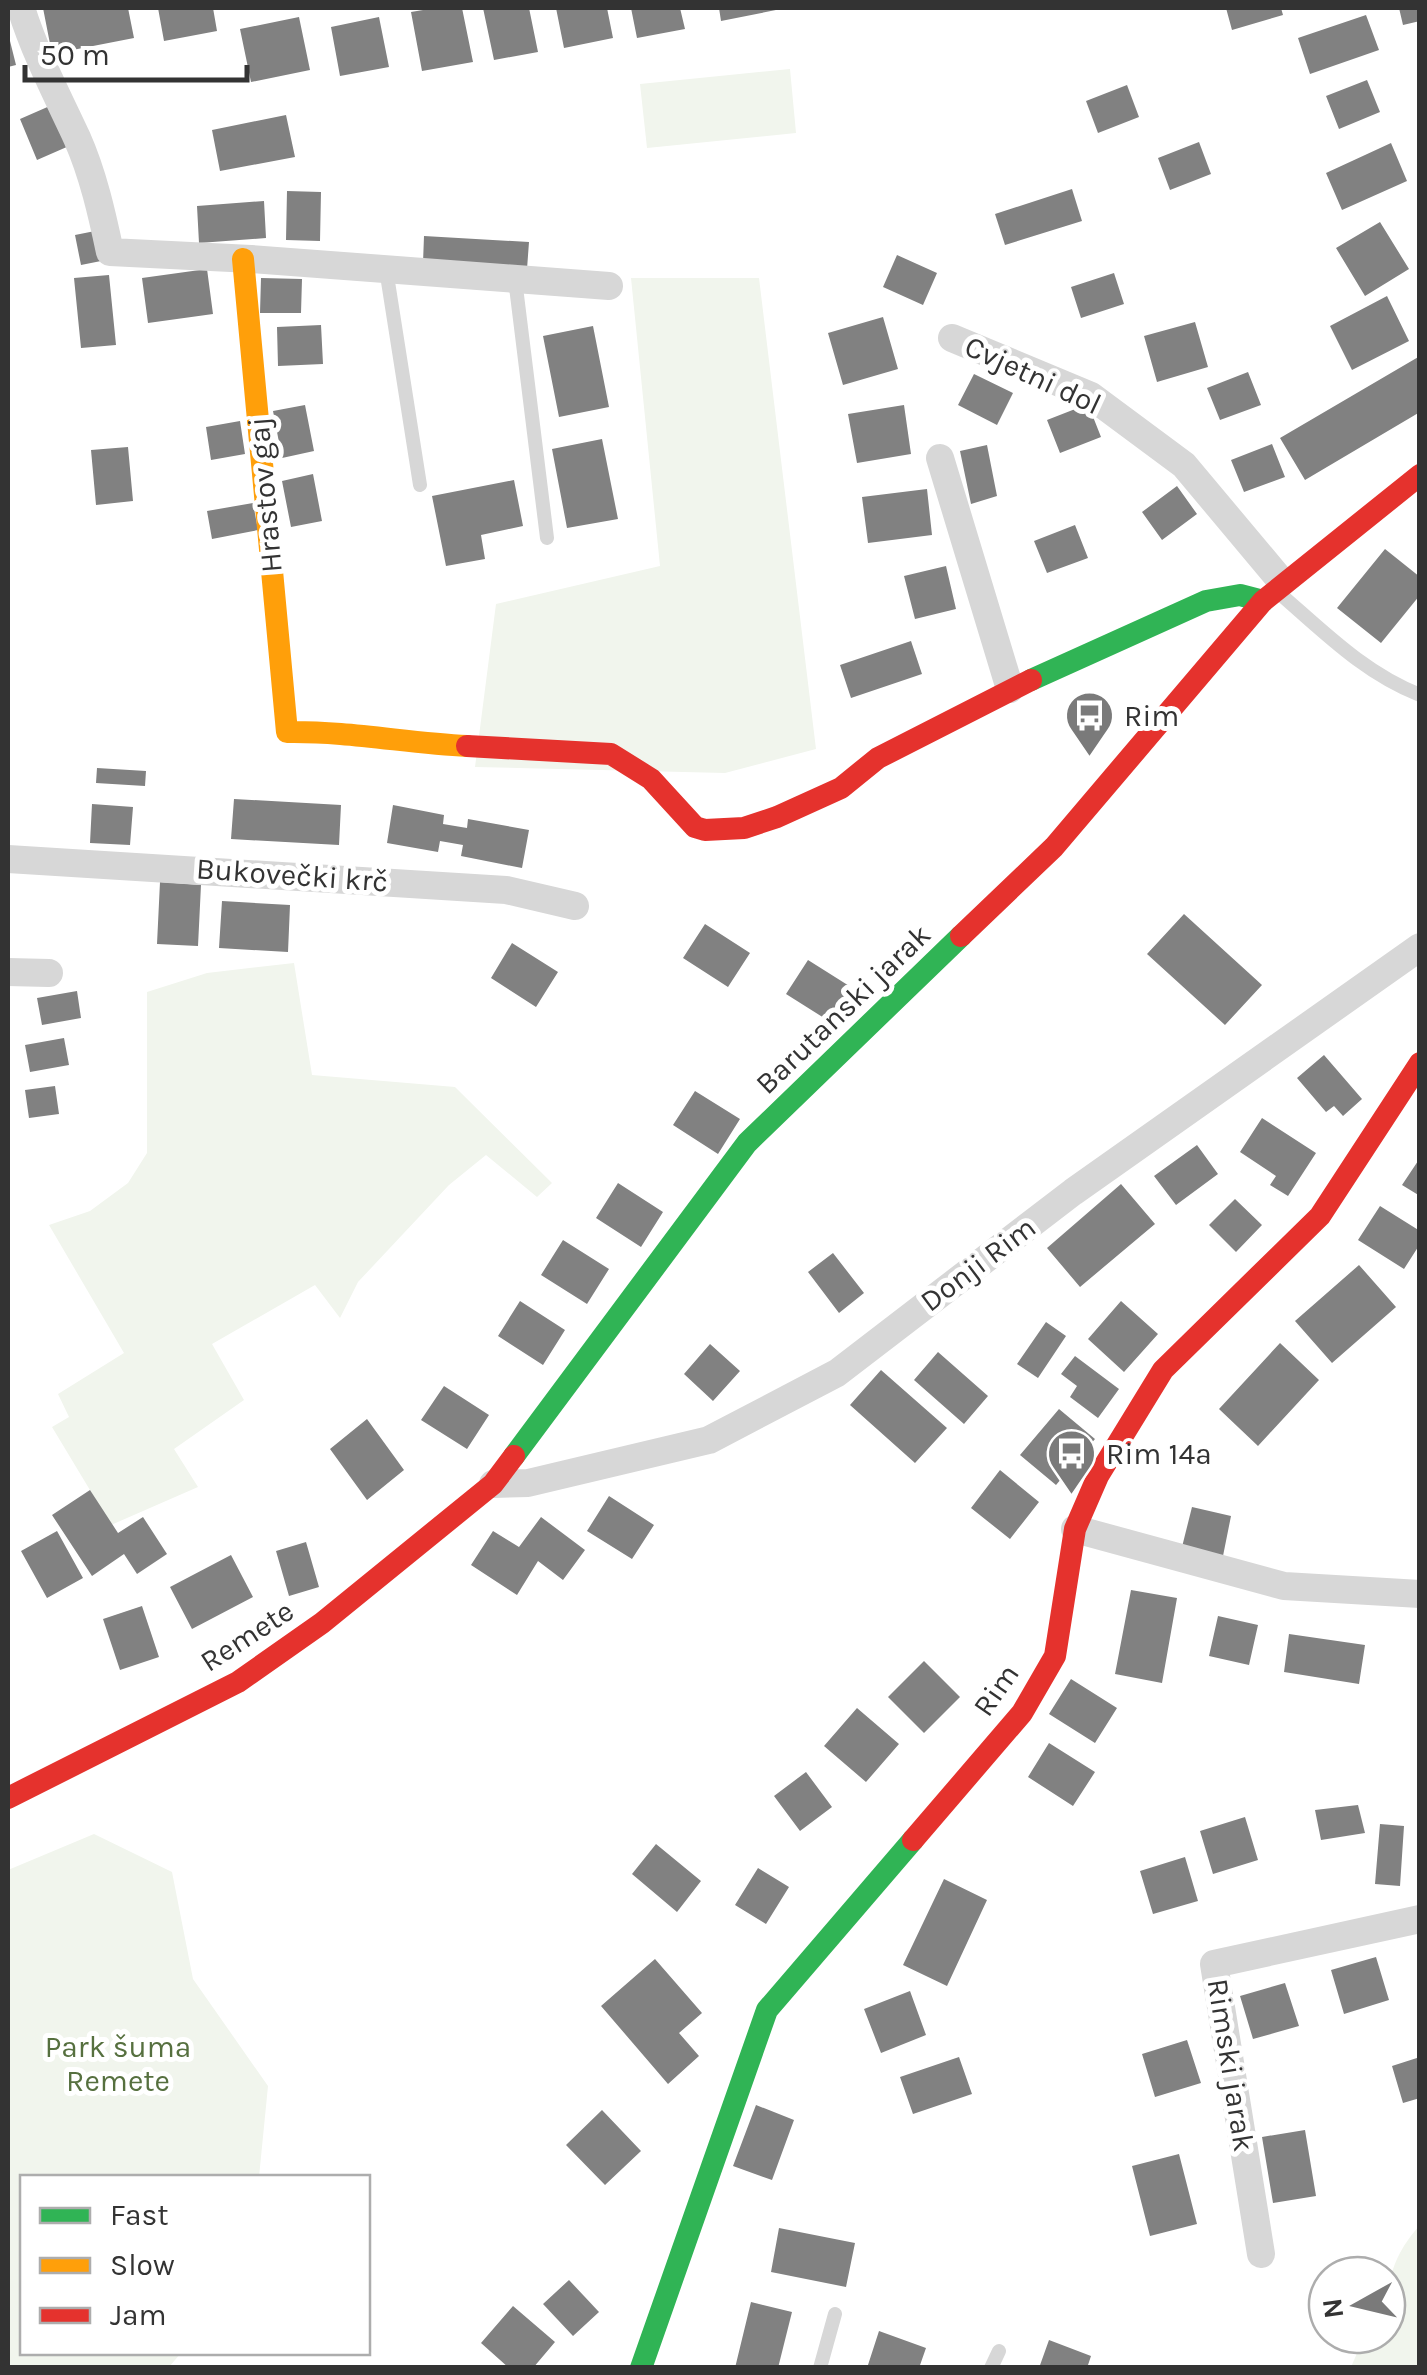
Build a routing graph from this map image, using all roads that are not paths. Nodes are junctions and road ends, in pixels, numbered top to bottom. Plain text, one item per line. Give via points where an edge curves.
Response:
1 (20, 8) edge
2 (243, 258) junction
3 (386, 270) junction
4 (515, 279) junction
5 (609, 286) dead end
6 (952, 338) dead end
7 (940, 458) dead end
8 (1420, 475) edge
9 (420, 485) dead end
10 (547, 538) dead end
11 (1273, 591) junction
12 (1010, 689) junction
13 (1420, 695) edge
14 (8, 859) edge
15 (575, 906) dead end
16 (1420, 947) edge
17 (8, 972) edge
18 (49, 973) dead end
19 (1420, 1063) edge
20 (493, 1484) junction
21 (1074, 1529) junction
22 (1420, 1594) edge
23 (8, 1798) edge
24 (1420, 1919) edge
25 (1261, 2254) dead end
26 (835, 2314) dead end
27 (1000, 2351) dead end
28 (641, 2368) edge
29 (820, 2368) edge
30 (992, 2368) edge

1 - 2 street via 87,166 110,252
2 - 3 street
2 - 12 street, Hrastov gaj via 286,732 612,754 651,779 695,827 722,830 777,817 841,788 878,758
3 - 4 street
3 - 9 lane
4 - 5 street
4 - 10 lane
6 - 11 street, Cvjetni dol via 1092,396 1184,465
7 - 12 street
8 - 11 street, Barutanski jarak
11 - 12 street via 1206,601
11 - 13 lane via 1362,666
11 - 20 street, Barutanski jarak via 1054,847 747,1143
14 - 15 street, Bukovečki krč via 506,890
16 - 20 street, Donji Rim via 1073,1192 837,1373 709,1440 528,1483
17 - 18 street
19 - 21 street, Rim via 1320,1216 1162,1370
20 - 23 street, Remete via 238,1682
21 - 22 street via 1284,1586
21 - 28 street, Rim via 1054,1656 1022,1712 767,2010
24 - 25 street, Rimski jarak via 1214,1964
26 - 29 lane
27 - 30 lane

